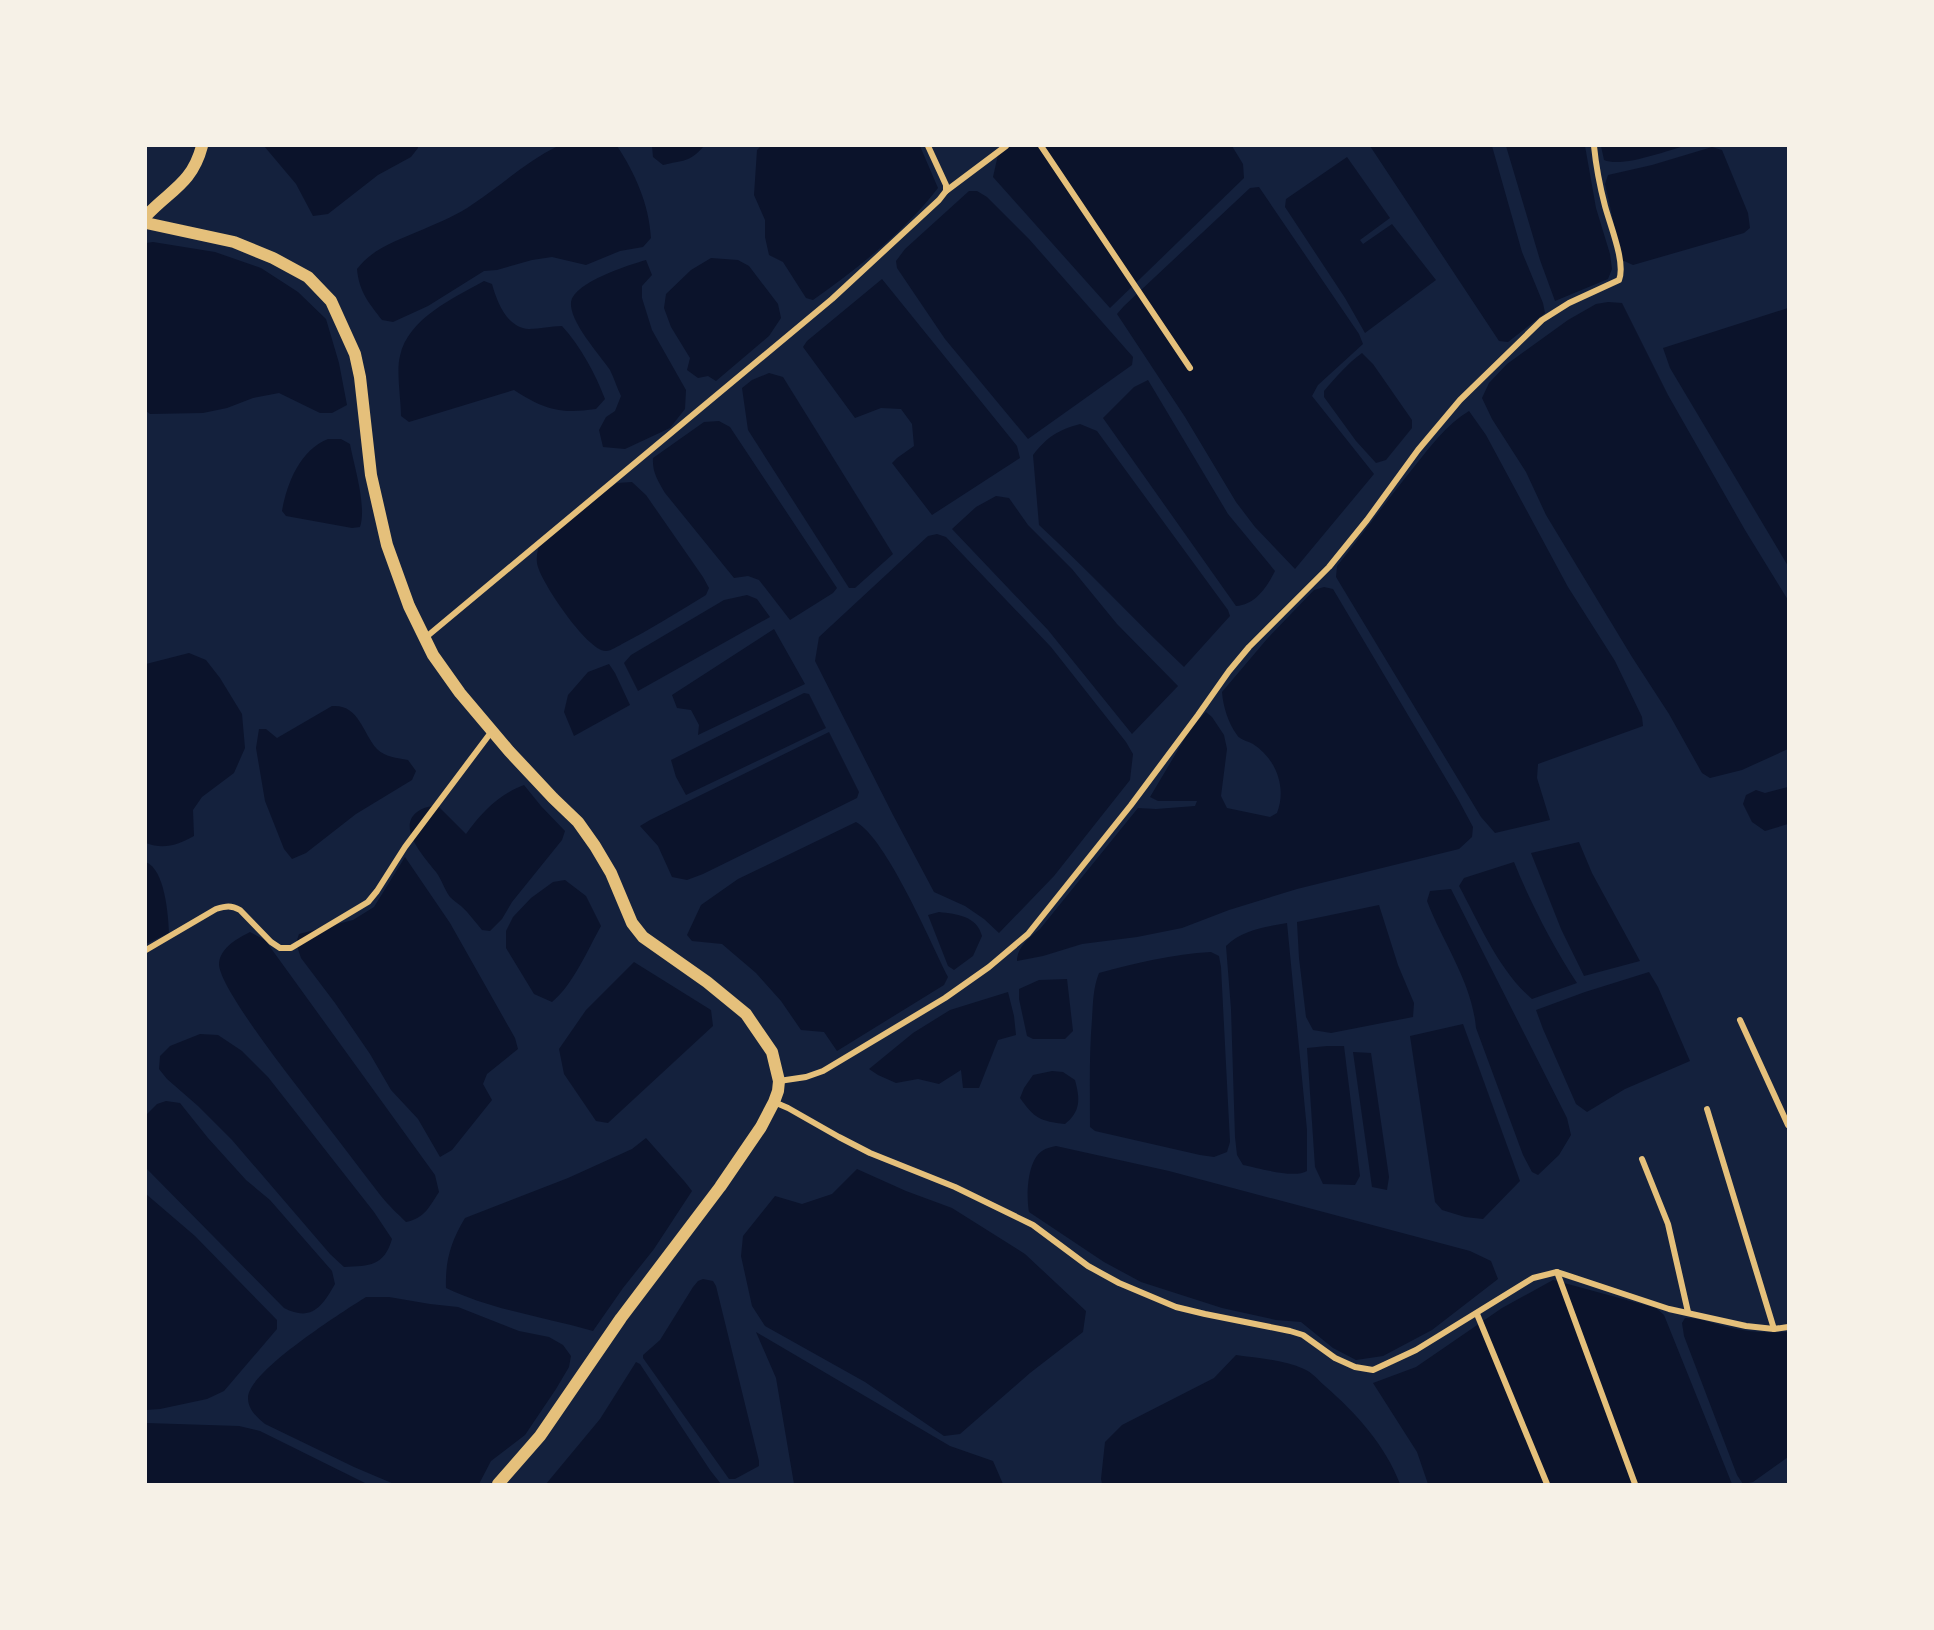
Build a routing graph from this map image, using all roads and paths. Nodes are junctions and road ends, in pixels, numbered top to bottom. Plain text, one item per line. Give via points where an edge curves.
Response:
1 (202, 146) edge
2 (928, 146) edge
3 (1006, 146) edge
4 (1041, 146) edge
5 (1594, 146) edge
6 (946, 191) junction
7 (146, 216) edge
8 (146, 223) edge
9 (1190, 368) dead end
10 (425, 638) junction
11 (492, 731) junction
12 (146, 950) edge
13 (1740, 1020) dead end
14 (779, 1081) junction
15 (774, 1102) junction
16 (1707, 1108) dead end
17 (1788, 1125) edge
18 (1642, 1159) dead end
19 (1557, 1272) junction
20 (1688, 1312) junction
21 (1477, 1314) junction
22 (1788, 1327) edge
23 (1774, 1329) junction
24 (498, 1485) edge
25 (1547, 1485) edge
26 (1635, 1485) edge

1 - 7 main road via 191,173
2 - 6 street
3 - 6 street
4 - 9 street
5 - 14 street via 1620,260 1619,280 1542,320 1460,400 1329,567 1229,671 1131,805 1028,934 945,998 823,1071
6 - 10 street via 832,299
8 - 10 main road via 234,242 273,258 308,278 331,302 360,377 371,475 387,545
10 - 11 main road via 460,693
11 - 12 street via 377,891 362,906 291,948 280,948 240,910 227,905
11 - 14 main road via 584,830 611,873 632,923 644,937 746,1014 772,1052
13 - 17 street
14 - 15 main road
15 - 21 street via 878,1156 1033,1225 1088,1266 1119,1283 1176,1307 1303,1335 1355,1367 1373,1370 1383,1366
15 - 24 main road via 720,1187 621,1318 540,1436
16 - 23 street
18 - 20 street via 1668,1224
19 - 20 street
19 - 21 street via 1533,1278
19 - 26 street
20 - 23 street
21 - 25 street
22 - 23 street

